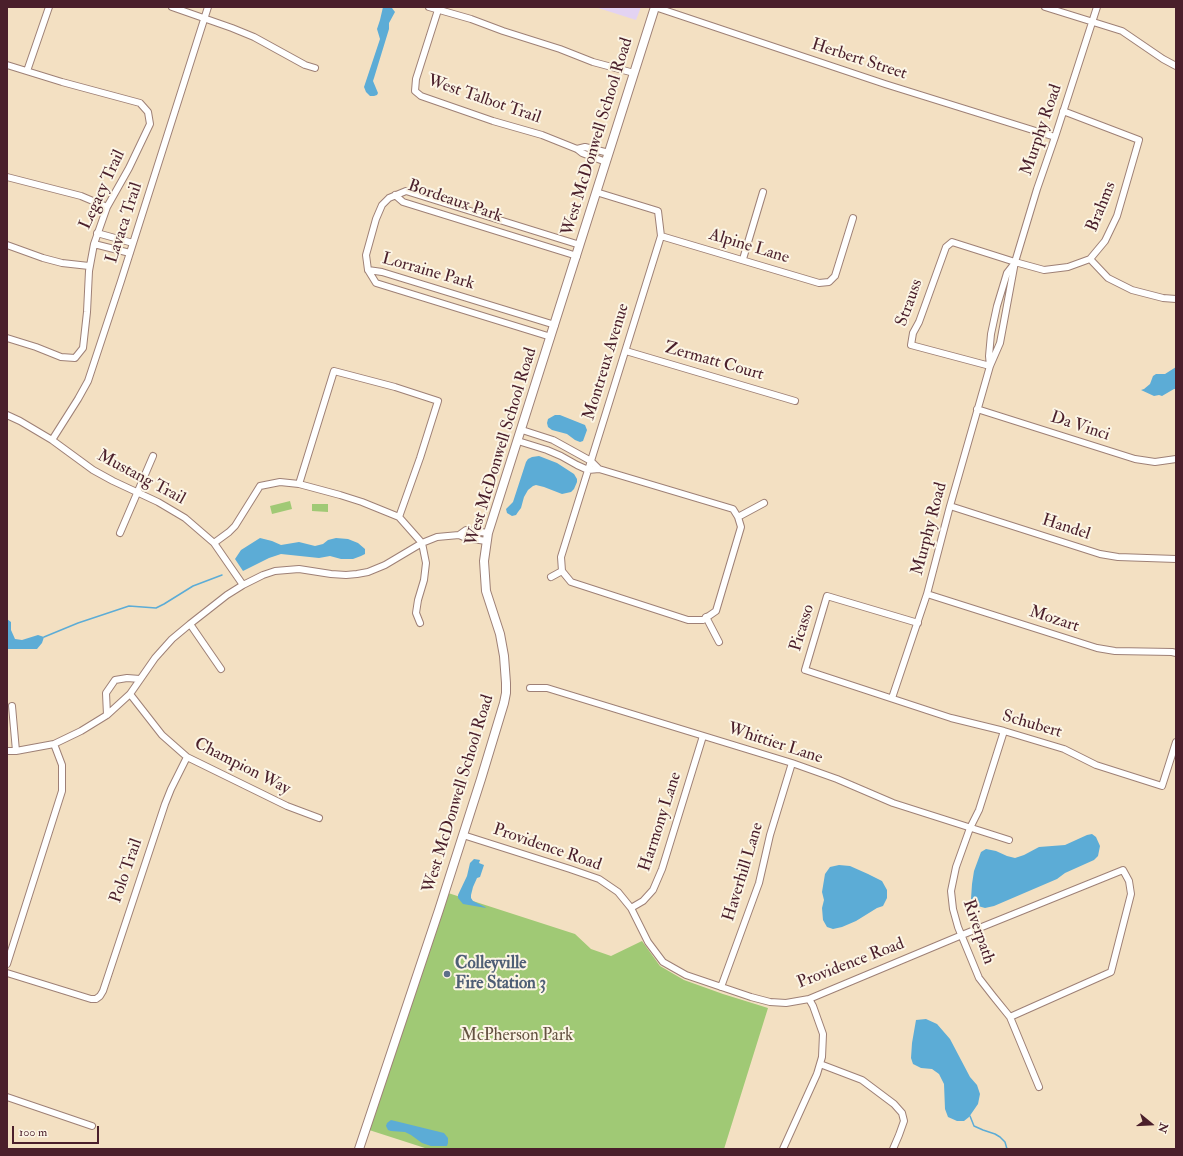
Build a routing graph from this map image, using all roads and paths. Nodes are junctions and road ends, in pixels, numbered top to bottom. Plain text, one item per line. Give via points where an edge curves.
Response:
1 (49, 7) edge
2 (172, 7) edge
3 (208, 7) edge
4 (429, 7) edge
5 (655, 7) edge
6 (1045, 7) edge
7 (1098, 7) edge
8 (438, 10) junction
9 (204, 18) junction
10 (1092, 23) junction
11 (7, 65) edge
12 (1176, 66) edge
13 (315, 68) dead end
14 (27, 71) junction
15 (634, 73) junction
16 (1063, 111) junction
17 (1055, 137) junction
18 (577, 149) junction
19 (609, 153) junction
20 (606, 162) junction
21 (7, 177) edge
22 (596, 192) junction
23 (763, 192) dead end
24 (396, 195) junction
25 (107, 207) junction
26 (853, 218) dead end
27 (97, 233) junction
28 (661, 236) junction
29 (553, 237) junction
30 (133, 243) junction
31 (7, 244) edge
32 (94, 244) junction
33 (580, 245) junction
34 (550, 248) junction
35 (130, 253) junction
36 (577, 256) junction
37 (743, 259) junction
38 (1090, 259) junction
39 (1015, 262) junction
40 (89, 266) junction
41 (368, 270) junction
42 (1176, 299) edge
43 (530, 317) junction
44 (555, 325) junction
45 (526, 329) junction
46 (551, 337) junction
47 (7, 338) edge
48 (626, 351) junction
49 (990, 366) junction
50 (795, 401) dead end
51 (977, 409) junction
52 (7, 416) edge
53 (522, 430) junction
54 (52, 440) junction
55 (518, 441) junction
56 (153, 456) dead end
57 (1176, 459) edge
58 (591, 461) junction
59 (599, 469) junction
60 (588, 470) junction
61 (299, 484) junction
62 (137, 492) junction
63 (764, 503) dead end
64 (950, 506) junction
65 (399, 517) junction
66 (738, 517) junction
67 (120, 533) dead end
68 (487, 537) junction
69 (214, 543) junction
70 (422, 543) junction
71 (1176, 559) edge
72 (562, 571) junction
73 (551, 577) dead end
74 (243, 585) junction
75 (927, 594) junction
76 (706, 617) junction
77 (420, 623) dead end
78 (918, 623) junction
79 (190, 624) junction
80 (720, 642) dead end
81 (1176, 653) edge
82 (221, 669) dead end
83 (140, 679) junction
84 (530, 688) dead end
85 (130, 694) junction
86 (892, 698) junction
87 (12, 706) dead end
88 (107, 715) junction
89 (1004, 731) junction
90 (703, 736) junction
91 (1176, 742) edge
92 (54, 744) junction
93 (7, 751) edge
94 (16, 751) junction
95 (188, 757) junction
96 (792, 763) junction
97 (319, 818) dead end
98 (970, 828) junction
99 (463, 835) junction
100 (1009, 840) dead end
101 (631, 908) junction
102 (962, 935) junction
103 (7, 964) edge
104 (8, 974) edge
105 (721, 987) junction
106 (809, 998) junction
107 (1010, 1017) junction
108 (820, 1064) junction
109 (1039, 1087) dead end
110 (7, 1097) edge
111 (92, 1126) dead end
112 (359, 1149) edge
113 (783, 1149) edge
114 (893, 1149) edge

1 - 14 street
2 - 9 street
3 - 9 street, Lavaca Trail
4 - 8 street
5 - 15 main road, West McDonwell School Road
5 - 17 street, Herbert Street via 885,84
6 - 10 street
7 - 10 street, Murphy Road
8 - 15 street via 560,48 593,62
8 - 18 street, West Talbot Trail via 416,79 415,91 434,101 542,135
9 - 13 street via 247,34
9 - 30 street, Lavaca Trail
10 - 12 street via 1122,31 1163,60
10 - 16 street, Murphy Road
11 - 14 street, Legacy Trail
14 - 25 street, Legacy Trail via 140,103 148,112 150,124
15 - 19 main road, West McDonwell School Road
16 - 17 street, Murphy Road
16 - 38 street, Brahms via 1139,140 1117,216 1105,241
17 - 39 street, Murphy Road
18 - 19 street, West Talbot Trail via 585,147
18 - 20 street, West Talbot Trail
19 - 20 main road, West McDonwell School Road
20 - 22 main road, West McDonwell School Road
21 - 25 street via 81,196
22 - 28 street, Montreux Avenue via 658,211
22 - 33 main road, West McDonwell School Road
23 - 37 street
24 - 29 street, Bordeaux Park via 406,191
24 - 34 street, Bordeaux Park via 403,202
24 - 41 street via 382,205 376,219 366,255
25 - 27 street, Legacy Trail
26 - 37 street, Alpine Lane via 836,276 829,282 819,283
27 - 30 street
27 - 32 street, Legacy Trail
28 - 37 street, Alpine Lane
28 - 48 street, Montreux Avenue
29 - 33 street, Bordeaux Park
29 - 34 street
30 - 35 street, Lavaca Trail
31 - 40 street via 43,258
32 - 35 street
32 - 40 street, Legacy Trail
33 - 36 main road, West McDonwell School Road
34 - 36 street, Bordeaux Park
35 - 54 street, Lavaca Trail via 88,381
36 - 44 main road, West McDonwell School Road
38 - 39 street via 1068,267 1044,270
38 - 42 street via 1108,278 1132,290
39 - 49 street, Murphy Road via 1000,343
39 - 49 street, Murphy Road via 1007,273 997,306 989,356
39 - 49 street, Strauss via 952,242 946,247 911,345
40 - 47 street, Legacy Trail via 83,348 75,358 61,357
41 - 43 street, Lorraine Park
41 - 45 street, Lorraine Park via 376,283
43 - 44 street, Lorraine Park
43 - 45 street
44 - 46 main road, West McDonwell School Road
45 - 46 street, Lorraine Park
46 - 53 main road, West McDonwell School Road
48 - 50 street, Zermatt Court
48 - 58 street, Montreux Avenue
49 - 51 street, Murphy Road
51 - 57 street, Da Vinci via 1135,459 1155,462
51 - 64 street, Murphy Road
52 - 54 street, Mustang Trail
53 - 55 main road, West McDonwell School Road
53 - 58 street via 553,440
54 - 62 street, Mustang Trail via 93,470
55 - 60 street via 562,456
55 - 68 main road, West McDonwell School Road
56 - 62 street
58 - 59 street
58 - 60 street, Montreux Avenue
59 - 60 street
59 - 66 street via 733,509
60 - 72 street, Montreux Avenue via 561,557
61 - 65 street via 355,500
61 - 65 street via 334,371 438,401
61 - 69 street via 280,482 260,486 235,526
62 - 67 street
62 - 69 street, Mustang Trail via 185,518
63 - 66 street
64 - 71 street, Handel via 1100,554
64 - 75 street, Murphy Road
65 - 70 street
66 - 76 street via 741,526 716,611
68 - 70 street via 466,530 459,535 437,536
68 - 99 main road, West McDonwell School Road via 484,561 486,591 502,642 506,693
69 - 74 street, Mustang Trail
70 - 74 street via 368,572 346,575 287,569 263,575
70 - 77 street via 426,563 416,613
72 - 73 street
72 - 76 street via 570,582 688,620 703,620
74 - 79 street
75 - 78 street, Murphy Road
75 - 81 street, Mozart via 1097,648
76 - 80 street
78 - 86 street, Murphy Road
78 - 86 street, Picasso via 827,596 804,670
79 - 82 street
79 - 83 street via 155,658
83 - 85 street
83 - 88 street via 115,680 106,693
84 - 90 street, Whittier Lane via 547,688
85 - 88 street
85 - 95 street, Champion Way via 162,734
86 - 89 street, Schubert via 951,718
87 - 94 street
88 - 92 street
89 - 91 street, Schubert via 1064,749 1096,765 1162,786
89 - 98 street, Riverpath via 979,810
90 - 96 street, Whittier Lane
90 - 101 street, Harmony Lane via 662,869 653,890 643,901
92 - 94 street
92 - 103 street via 62,765 62,791
93 - 94 street
95 - 97 street, Champion Way via 287,806
95 - 104 street, Polo Trail via 165,804 100,996 91,999
96 - 98 street, Whittier Lane via 893,803
96 - 105 street, Haverhill Lane via 770,835 759,883
98 - 100 street, Whittier Lane
98 - 102 street, Riverpath via 956,867 951,891 953,909
99 - 101 street, Providence Road via 599,879 618,892
99 - 112 main road, West McDonwell School Road
101 - 105 street, Providence Road via 648,942 663,962 686,975
102 - 106 street, Providence Road
102 - 107 street, Riverpath via 980,978
102 - 107 street, Providence Road via 1123,870 1129,881 1131,894 1111,972
105 - 106 street, Providence Road via 770,1002 786,1003
106 - 108 street via 823,1034
107 - 109 street, Riverpath
108 - 113 street via 818,1074
108 - 114 street via 862,1080 902,1113 904,1121
110 - 111 street

